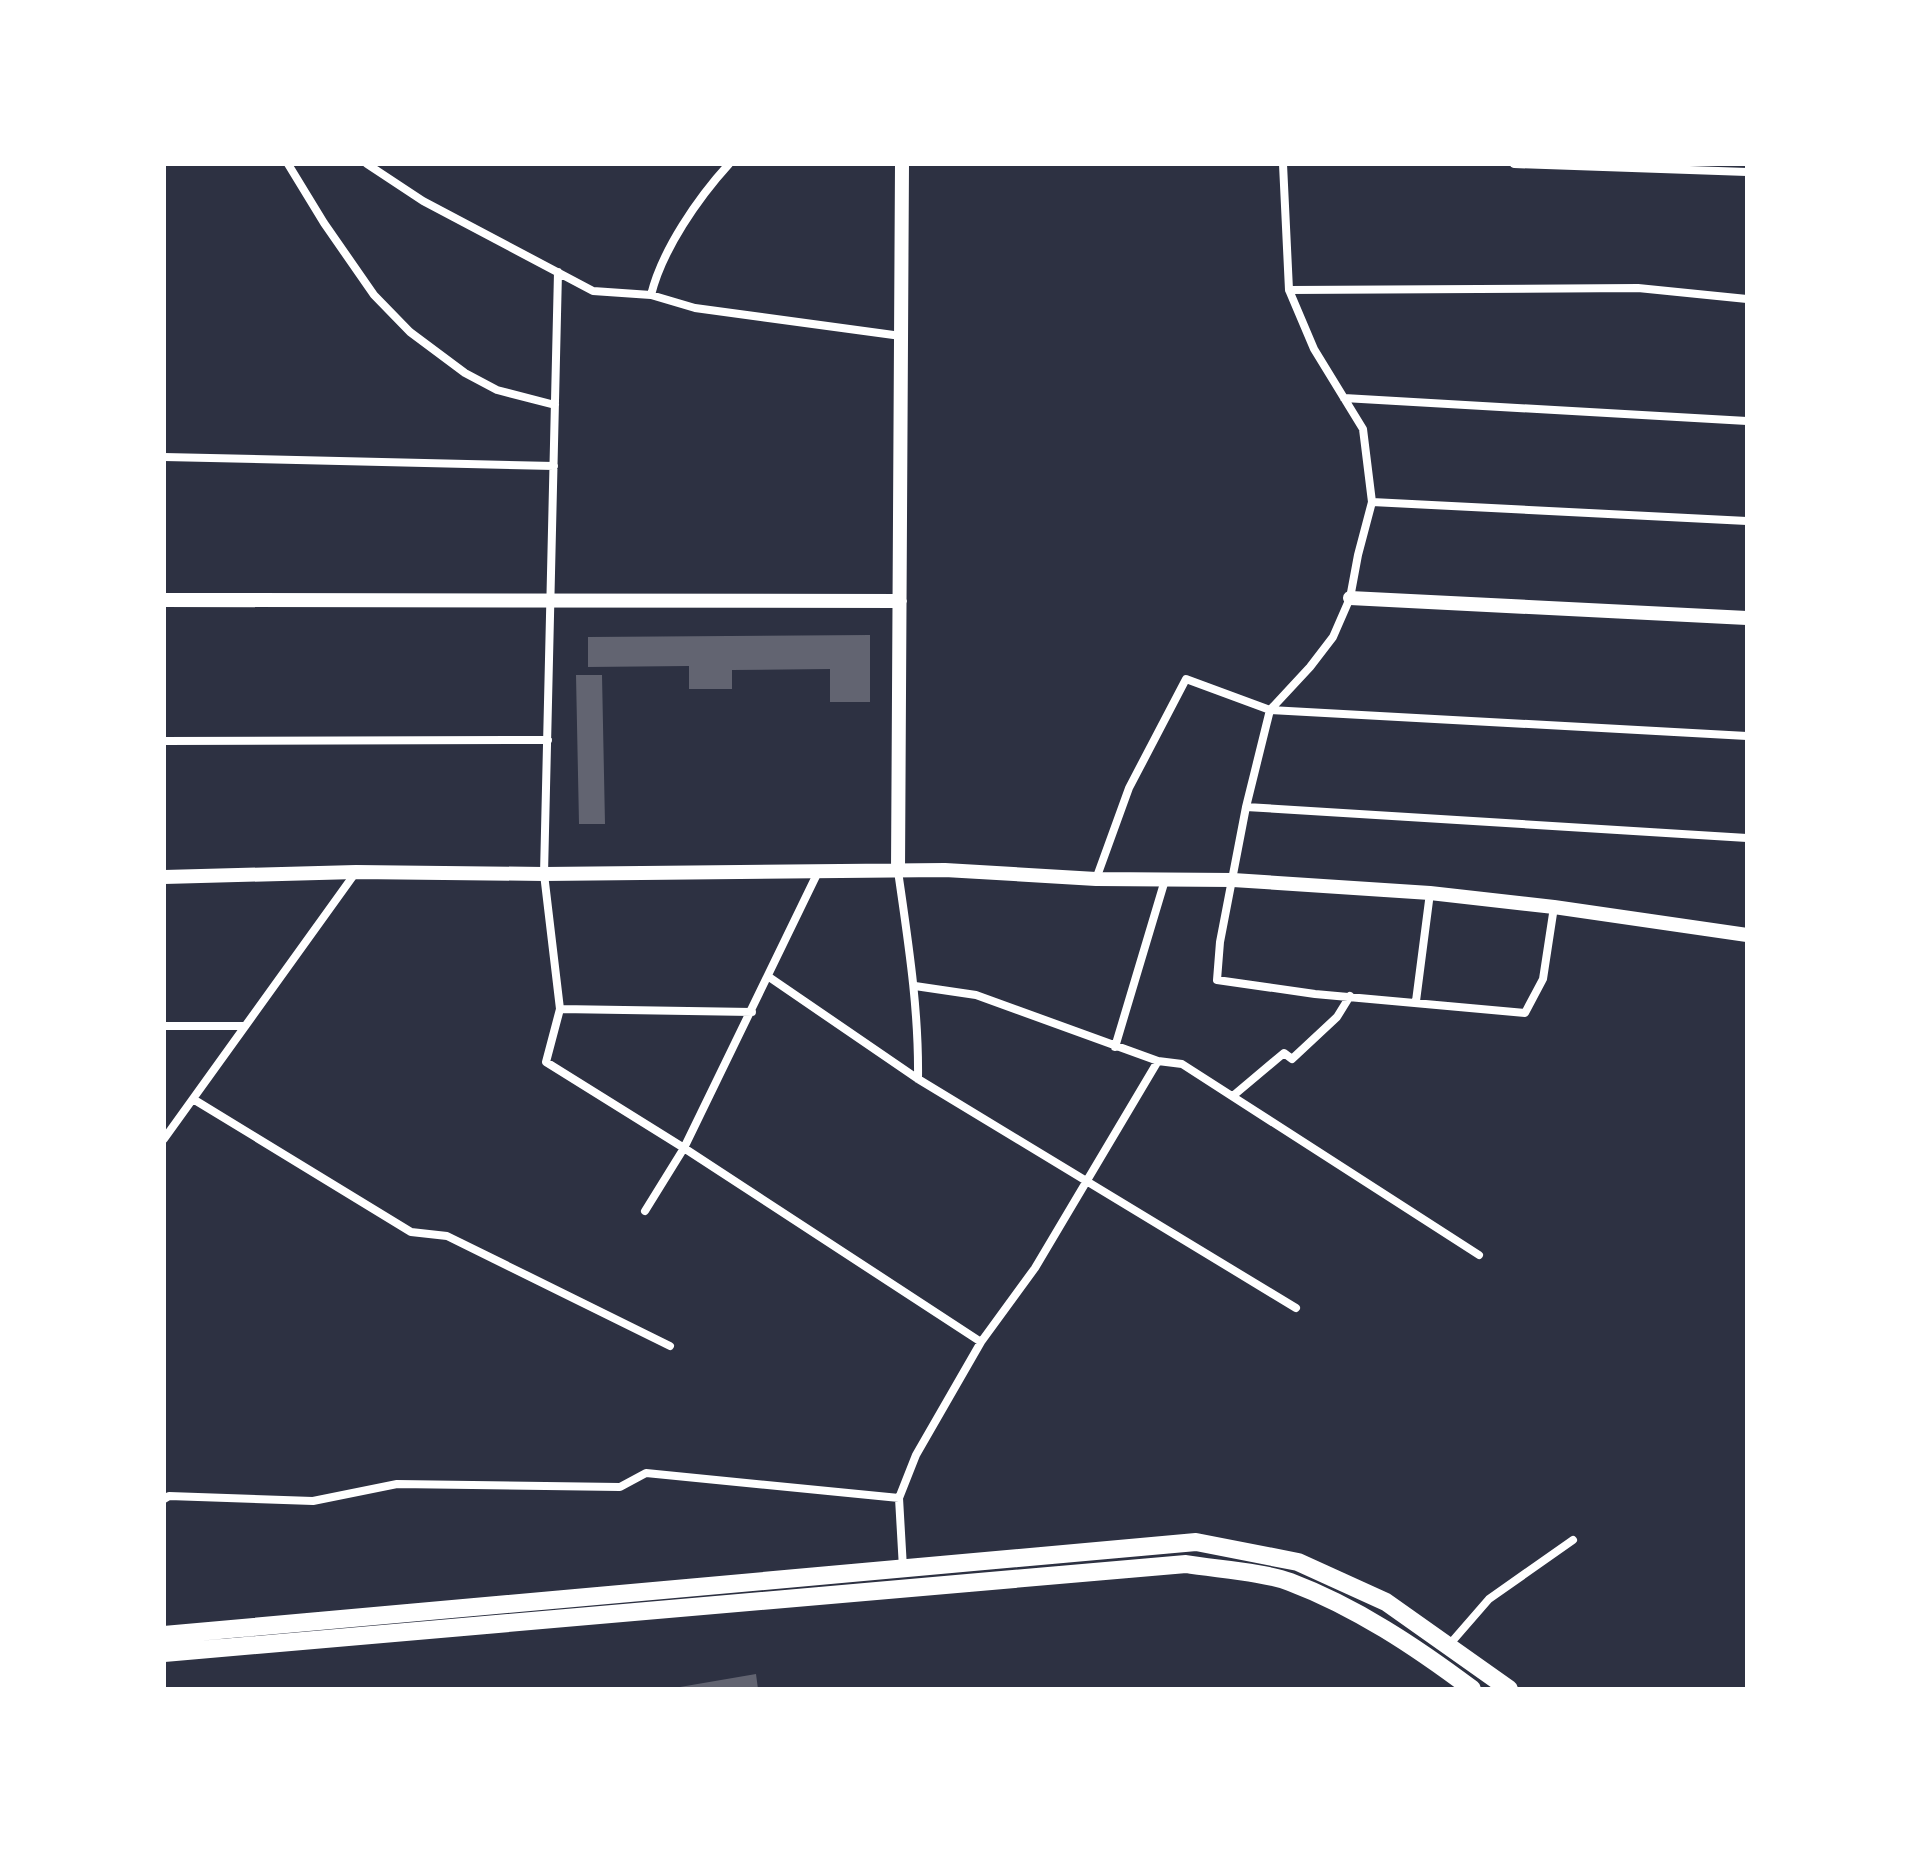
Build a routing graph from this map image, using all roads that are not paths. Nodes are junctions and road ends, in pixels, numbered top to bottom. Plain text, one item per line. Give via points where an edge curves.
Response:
1 (288, 164) edge
2 (367, 164) edge
3 (729, 164) edge
4 (902, 164) edge
5 (1283, 164) edge
6 (1514, 164) edge
7 (1747, 172) edge
8 (558, 272) junction
9 (1289, 290) junction
10 (651, 295) junction
11 (1747, 299) edge
12 (901, 336) junction
13 (1344, 398) junction
14 (555, 405) junction
15 (1747, 421) edge
16 (164, 457) edge
17 (554, 466) junction
18 (1372, 502) junction
19 (1747, 521) edge
20 (1350, 598) junction
21 (164, 600) edge
22 (900, 601) junction
23 (551, 602) junction
24 (1747, 618) edge
25 (1270, 710) junction
26 (1747, 736) edge
27 (548, 740) junction
28 (164, 741) edge
29 (1246, 807) junction
30 (1747, 838) edge
31 (898, 871) junction
32 (356, 872) junction
33 (818, 872) junction
34 (544, 874) junction
35 (164, 877) edge
36 (1096, 879) junction
37 (1165, 880) junction
38 (1233, 880) junction
39 (1430, 893) junction
40 (1554, 907) junction
41 (1747, 935) edge
42 (769, 977) junction
43 (915, 986) junction
44 (1350, 996) junction
45 (1416, 1001) junction
46 (560, 1009) junction
47 (752, 1012) junction
48 (164, 1026) edge
49 (245, 1026) junction
50 (1115, 1047) junction
51 (1158, 1061) junction
52 (918, 1079) junction
53 (1234, 1095) junction
54 (193, 1099) junction
55 (164, 1139) edge
56 (684, 1148) junction
57 (1087, 1181) junction
58 (645, 1211) dead end
59 (1479, 1255) dead end
60 (1296, 1308) dead end
61 (981, 1342) junction
62 (670, 1346) dead end
63 (899, 1498) junction
64 (164, 1499) edge
65 (1573, 1540) dead end
66 (903, 1569) junction
67 (164, 1635) edge
68 (1449, 1645) junction
69 (164, 1653) edge
70 (1472, 1689) edge
71 (1509, 1689) edge

1 - 14 street via 374,295 410,332 497,390
2 - 8 street via 423,201
3 - 10 street via 700,197 655,278
4 - 12 street
5 - 9 street
6 - 7 street
8 - 10 street via 593,291
8 - 14 street
9 - 11 street via 1638,288
9 - 13 street via 1314,349
10 - 12 street via 695,308
12 - 22 street
13 - 15 street
13 - 18 street via 1363,429
14 - 17 street
16 - 17 street
17 - 23 street
18 - 19 street
18 - 20 street
20 - 24 street
20 - 25 street via 1333,637
21 - 23 street
22 - 23 street
22 - 31 street
23 - 27 street
25 - 26 street
25 - 29 street
25 - 36 street via 1186,679 1129,788
27 - 28 street
27 - 34 street
29 - 30 street
29 - 38 street
31 - 33 street
31 - 36 street
31 - 43 street
32 - 34 street
32 - 35 street
32 - 49 street
33 - 34 street
33 - 42 street
34 - 46 street
36 - 37 street
37 - 38 street
37 - 50 street
38 - 39 street
38 - 44 street via 1217,980
39 - 40 street
39 - 45 street
40 - 41 street
40 - 45 street via 1543,979 1525,1013
42 - 47 street
42 - 52 street
43 - 50 street via 976,995
43 - 52 street
44 - 45 street
44 - 53 street via 1337,1017 1292,1059 1284,1053
46 - 47 street
46 - 56 street via 546,1062
47 - 56 street
48 - 49 street
49 - 54 street
50 - 51 street
51 - 53 street via 1182,1064
51 - 57 street
52 - 57 street
53 - 59 street
54 - 55 street
54 - 62 street via 411,1232 447,1236
56 - 58 street
56 - 61 street
57 - 60 street
57 - 61 street via 1035,1268
61 - 63 street via 916,1455
63 - 64 street via 646,1473 620,1487 397,1484 313,1501
63 - 66 street
65 - 68 street via 1489,1599
66 - 67 main road
66 - 68 main road via 1196,1542 1298,1562 1386,1602
68 - 71 main road
69 - 70 main road via 1186,1564 1288,1581 1366,1618

